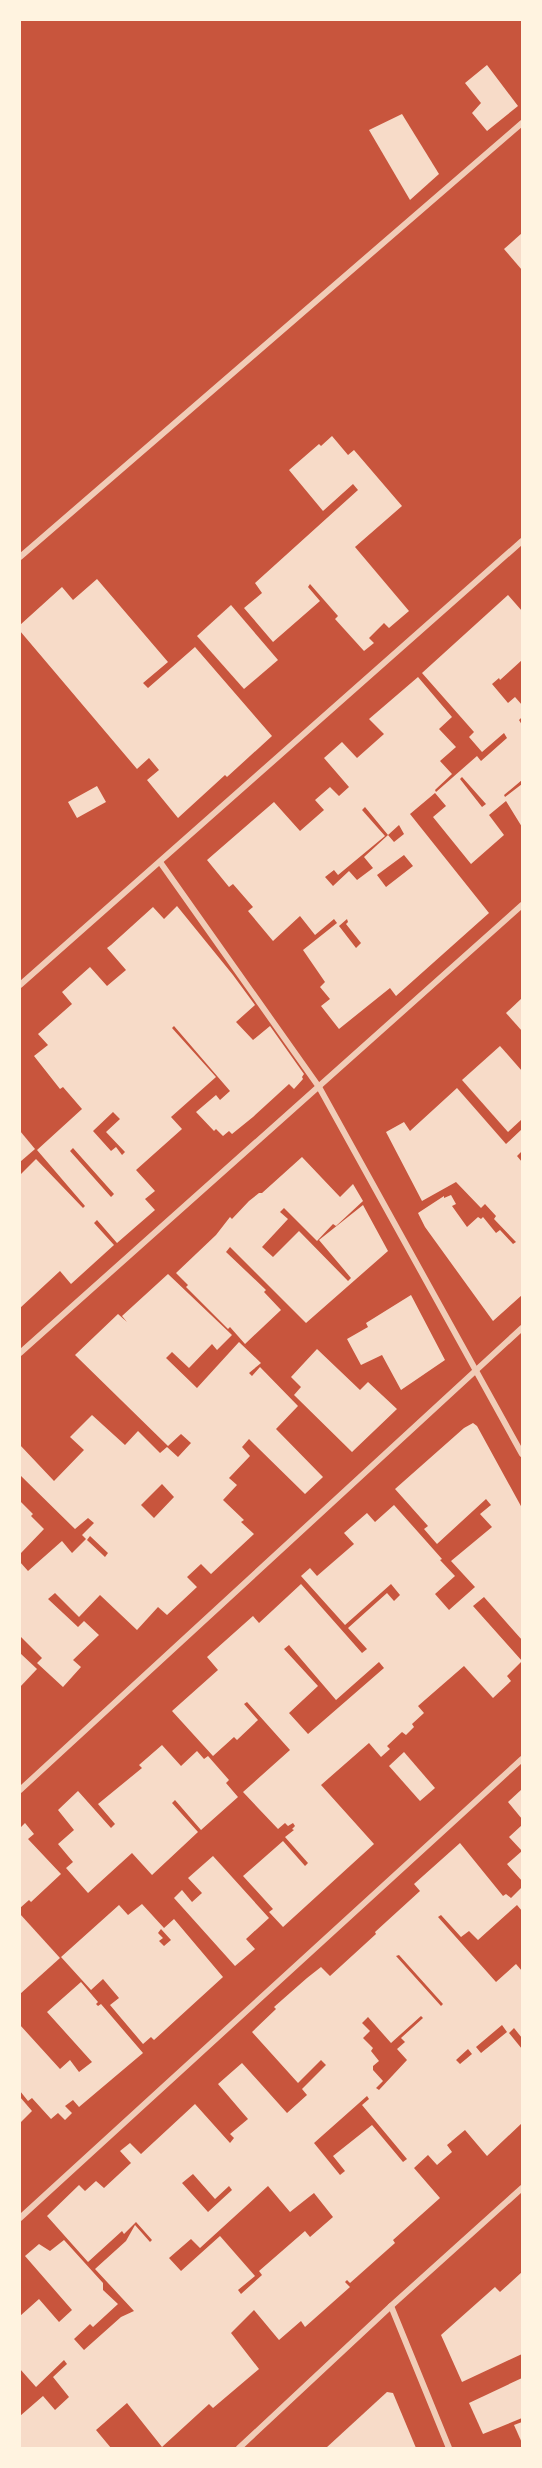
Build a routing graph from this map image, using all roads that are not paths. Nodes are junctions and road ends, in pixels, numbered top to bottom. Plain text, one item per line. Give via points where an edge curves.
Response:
1 (522, 123) edge
2 (522, 541) edge
3 (20, 557) edge
4 (160, 861) junction
5 (522, 905) edge
6 (20, 985) edge
7 (319, 1087) junction
8 (522, 1328) edge
9 (20, 1353) edge
10 (476, 1370) junction
11 (522, 1454) edge
12 (522, 1759) edge
13 (20, 1790) edge
14 (522, 2188) edge
15 (20, 2218) edge
16 (391, 2306) junction
17 (239, 2448) edge
18 (449, 2448) edge

1 - 3 street
2 - 4 street
4 - 6 street
4 - 7 street
5 - 7 street
7 - 9 street
7 - 10 street
8 - 10 street
10 - 11 street
10 - 13 street
12 - 15 street
14 - 16 street
16 - 17 street
16 - 18 street

